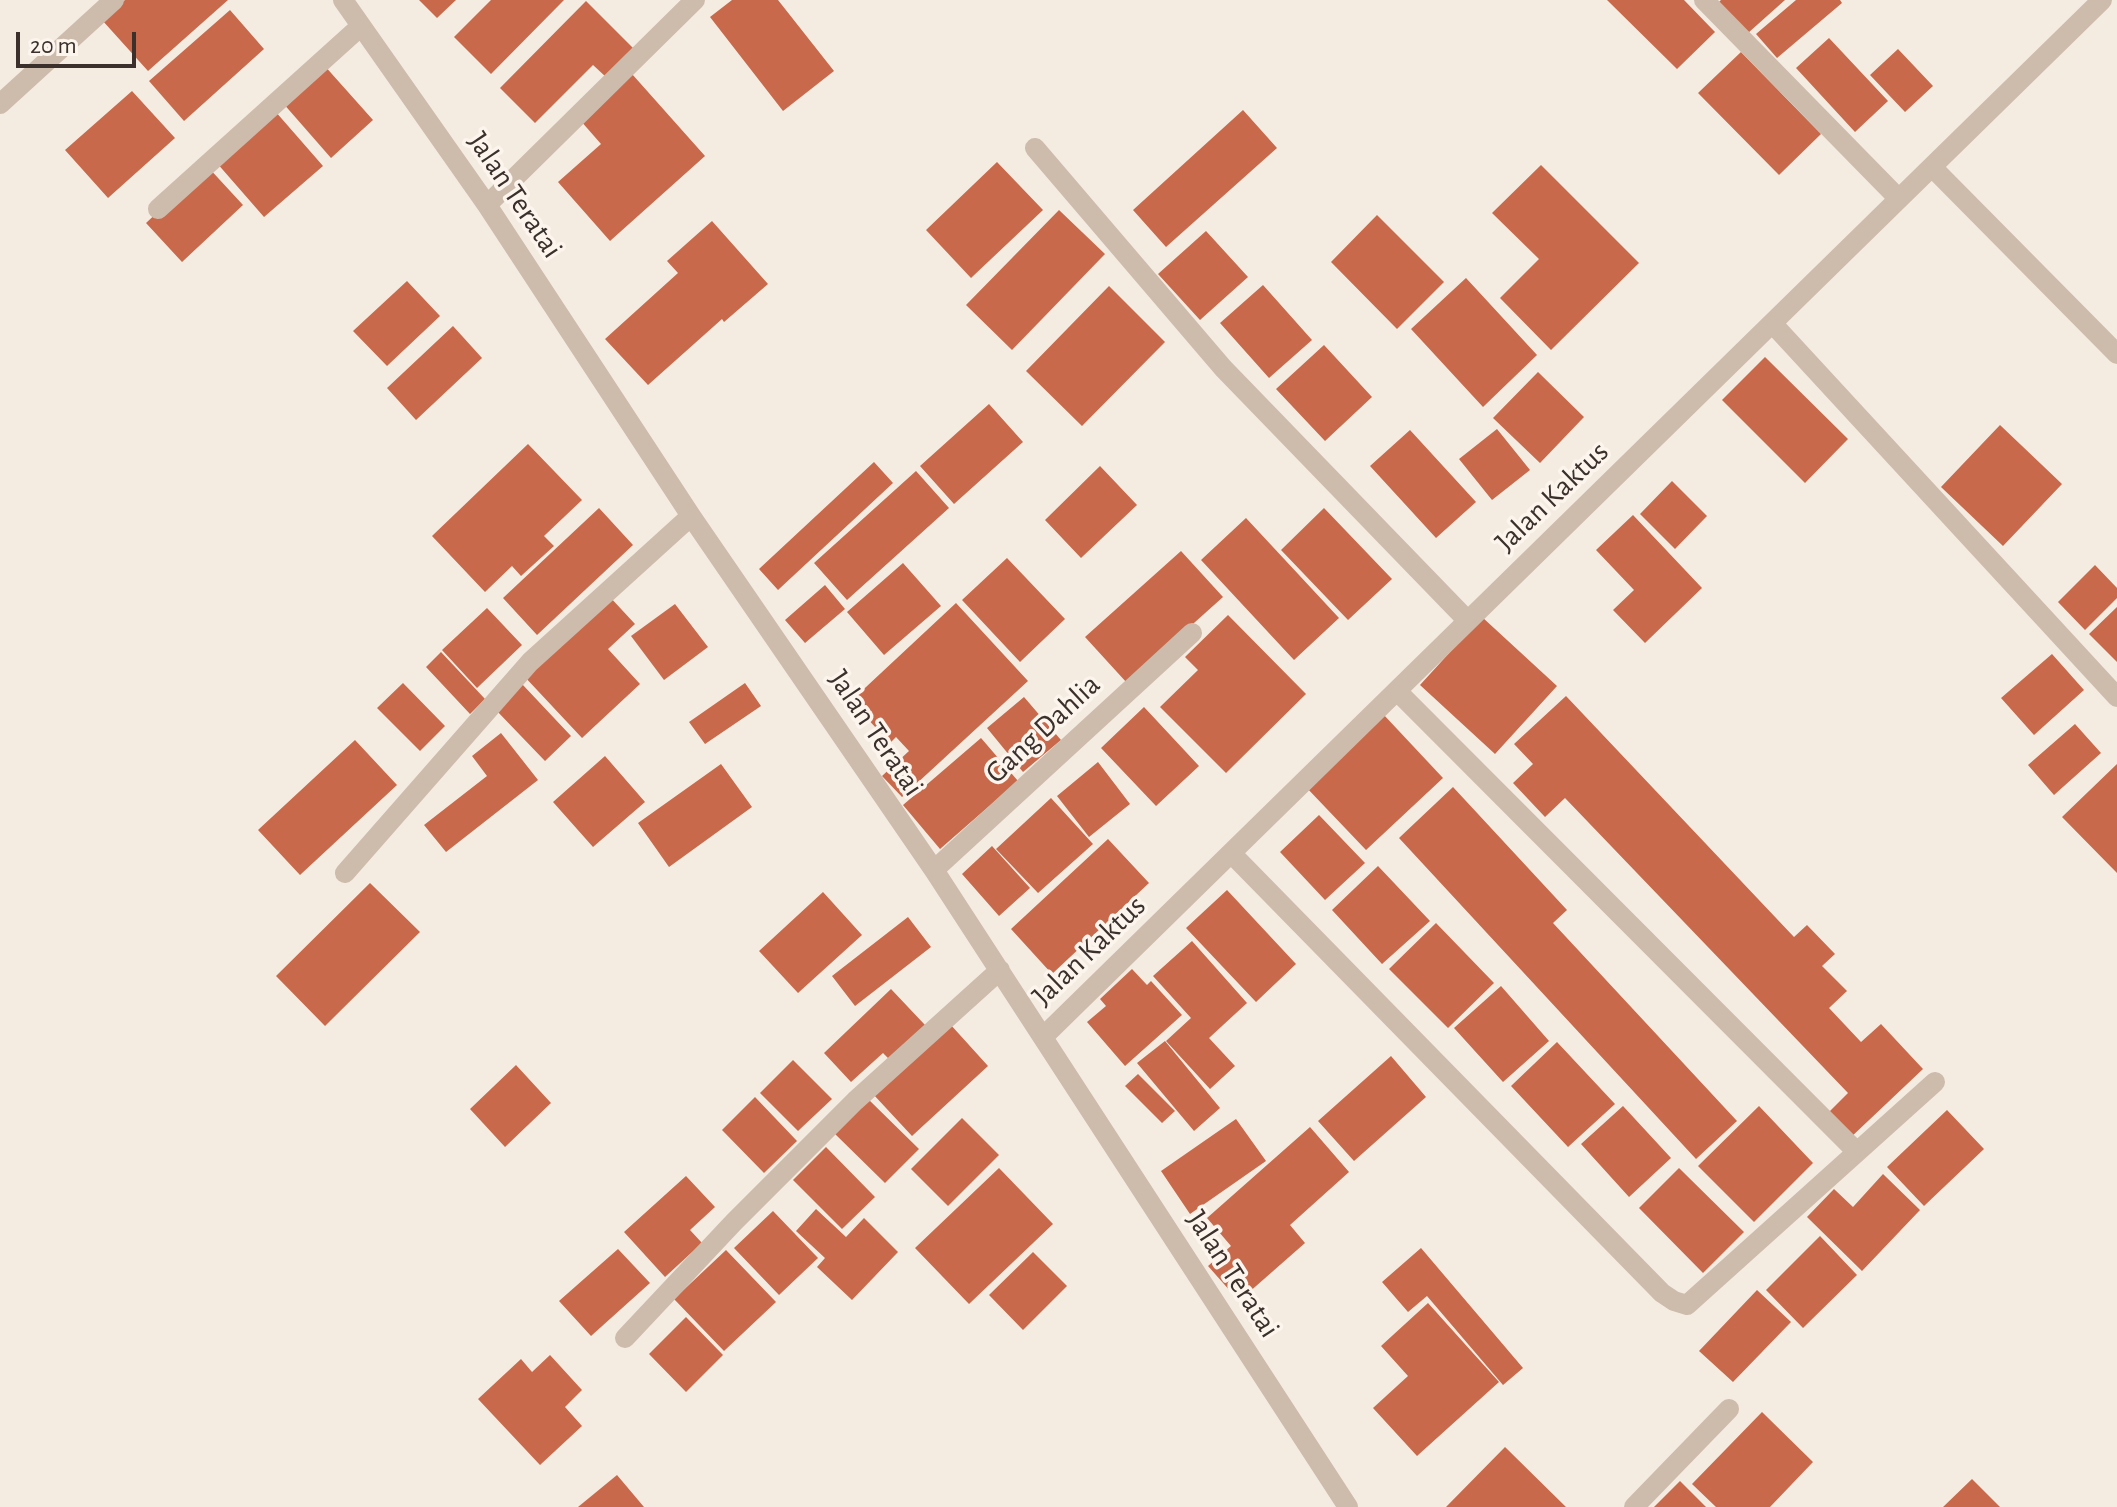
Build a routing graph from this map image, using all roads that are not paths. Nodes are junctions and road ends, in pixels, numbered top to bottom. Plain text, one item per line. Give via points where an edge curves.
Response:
1 (114, 0) edge
2 (343, 0) edge
3 (695, 0) edge
4 (1704, 0) edge
5 (2102, 0) edge
6 (361, 26) junction
7 (0, 104) edge
8 (1035, 148) dead end
9 (1932, 167) junction
10 (1899, 199) junction
11 (487, 205) junction
12 (158, 209) dead end
13 (1772, 323) junction
14 (2117, 354) edge
15 (691, 516) junction
16 (1468, 621) junction
17 (1192, 633) dead end
18 (1397, 691) junction
19 (2117, 697) edge
20 (1231, 853) junction
21 (934, 870) junction
22 (345, 873) dead end
23 (1000, 970) junction
24 (1043, 1037) junction
25 (1935, 1082) dead end
26 (1857, 1152) junction
27 (625, 1338) dead end
28 (1729, 1409) dead end
29 (1348, 1507) edge
30 (1634, 1507) edge

1 - 7 street
2 - 6 street, Jalan Teratai
3 - 11 street
4 - 10 street
5 - 9 street, Jalan Kaktus
6 - 11 street, Jalan Teratai
6 - 12 street
8 - 16 street via 1223,368
9 - 10 street, Jalan Kaktus
9 - 14 street
10 - 13 street, Jalan Kaktus
11 - 15 street, Jalan Teratai
13 - 16 street, Jalan Kaktus
13 - 19 street
15 - 21 street, Jalan Teratai
15 - 22 street via 530,662
16 - 18 street, Jalan Kaktus
17 - 21 street, Gang Dahlia
18 - 20 street, Jalan Kaktus
18 - 26 street
20 - 24 street, Jalan Kaktus
20 - 26 street via 1674,1301 1687,1305
21 - 23 street, Jalan Teratai
23 - 24 street, Jalan Teratai
23 - 27 street via 855,1101
24 - 29 street, Jalan Teratai
25 - 26 street
28 - 30 street

